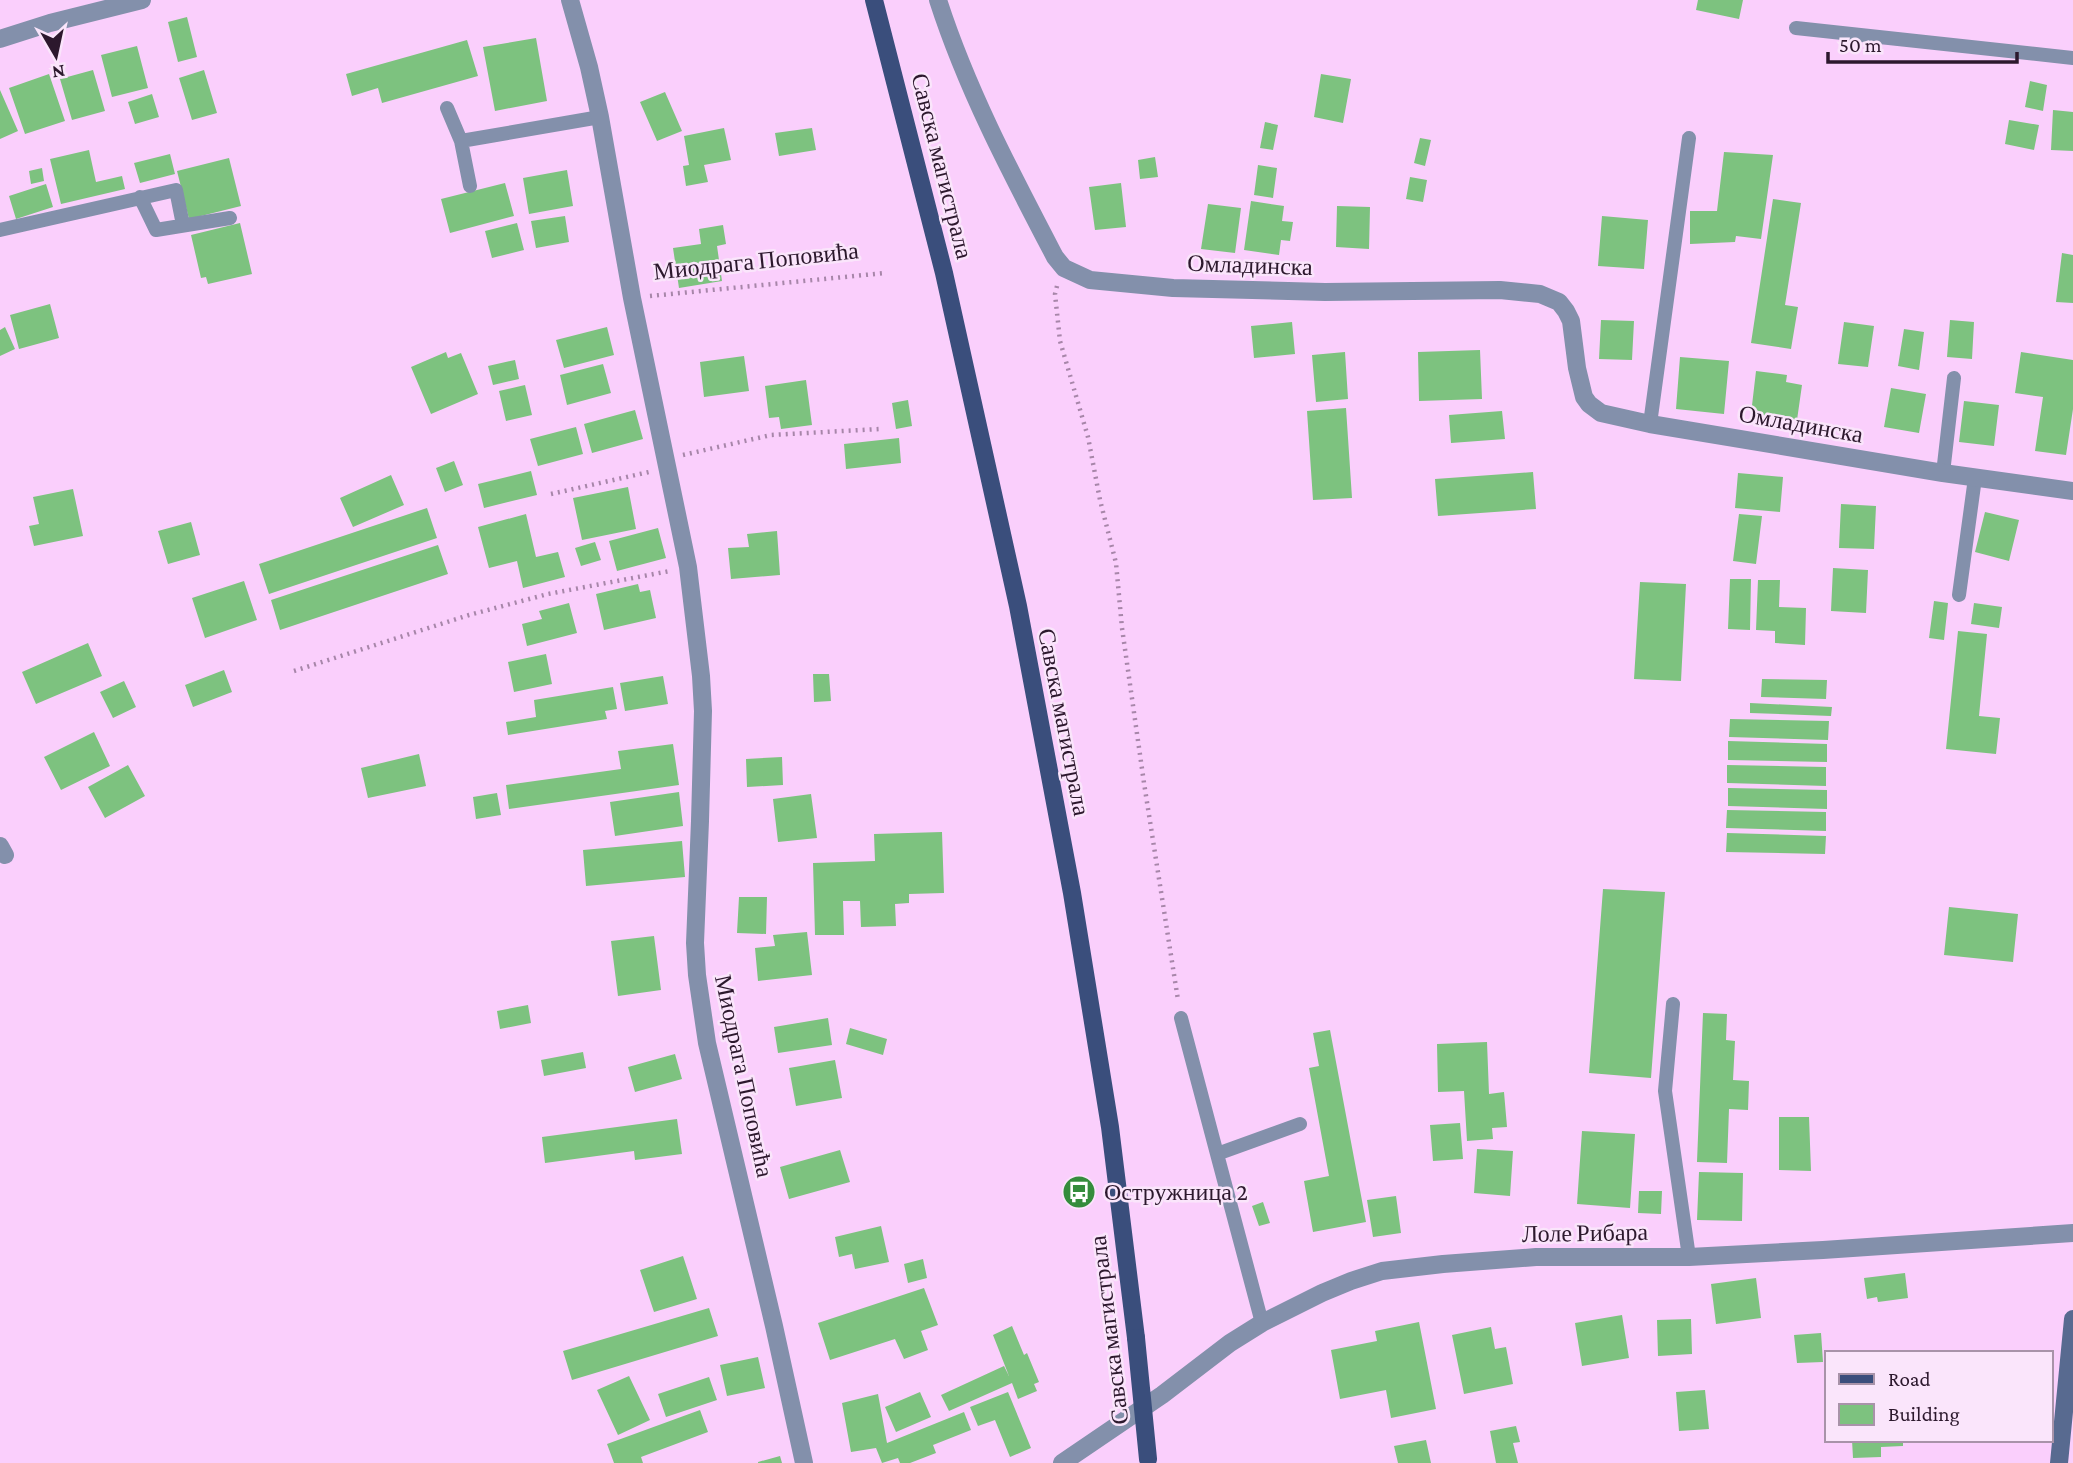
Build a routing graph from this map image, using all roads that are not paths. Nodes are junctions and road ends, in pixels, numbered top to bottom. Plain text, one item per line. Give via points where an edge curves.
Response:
1 (142, 0) edge
2 (570, 0) edge
3 (874, 0) edge
4 (938, 0) edge
5 (1796, 28) dead end
6 (0, 39) edge
7 (2073, 58) edge
8 (447, 108) dead end
9 (600, 117) junction
10 (1689, 138) dead end
11 (461, 141) junction
12 (470, 186) dead end
13 (140, 197) junction
14 (230, 218) dead end
15 (183, 225) junction
16 (0, 230) edge
17 (1954, 377) dead end
18 (1650, 424) junction
19 (1943, 473) junction
20 (1975, 478) junction
21 (2073, 491) edge
22 (1959, 595) dead end
23 (1674, 1004) dead end
24 (1181, 1018) road end
25 (1300, 1124) dead end
26 (1217, 1154) junction
27 (2073, 1233) edge
28 (1689, 1257) junction
29 (2073, 1320) edge
30 (1262, 1323) junction
31 (1149, 1461) edge
32 (804, 1463) edge
33 (1062, 1463) edge
34 (2059, 1463) edge

1 - 6 street
2 - 9 street, Миодрага Поповића
3 - 31 main road, Савска магистрала, bridge via 944,273 1018,606 1110,1127
4 - 18 street, Омладинска via 985,120 1064,268 1090,281 1173,288 1325,292 1500,289 1539,294 1559,302 1571,321 1581,386 1589,404 1601,413
5 - 7 lane
8 - 11 lane
9 - 11 lane
9 - 32 street, Миодрага Поповића via 688,567 700,663 695,930 707,1043
10 - 18 lane
11 - 12 lane
13 - 15 lane via 156,230
13 - 15 lane via 176,190
13 - 16 lane
14 - 15 lane
17 - 19 lane
18 - 19 street, Омладинска
19 - 20 street, Омладинска
20 - 21 street, Омладинска
20 - 22 lane
23 - 28 lane via 1665,1091
24 - 26 lane
25 - 26 lane
26 - 30 lane
27 - 28 street, Лоле Рибара
28 - 30 street, Лоле Рибара via 1536,1257 1382,1271
29 - 34 street
30 - 33 street, Лоле Рибара

